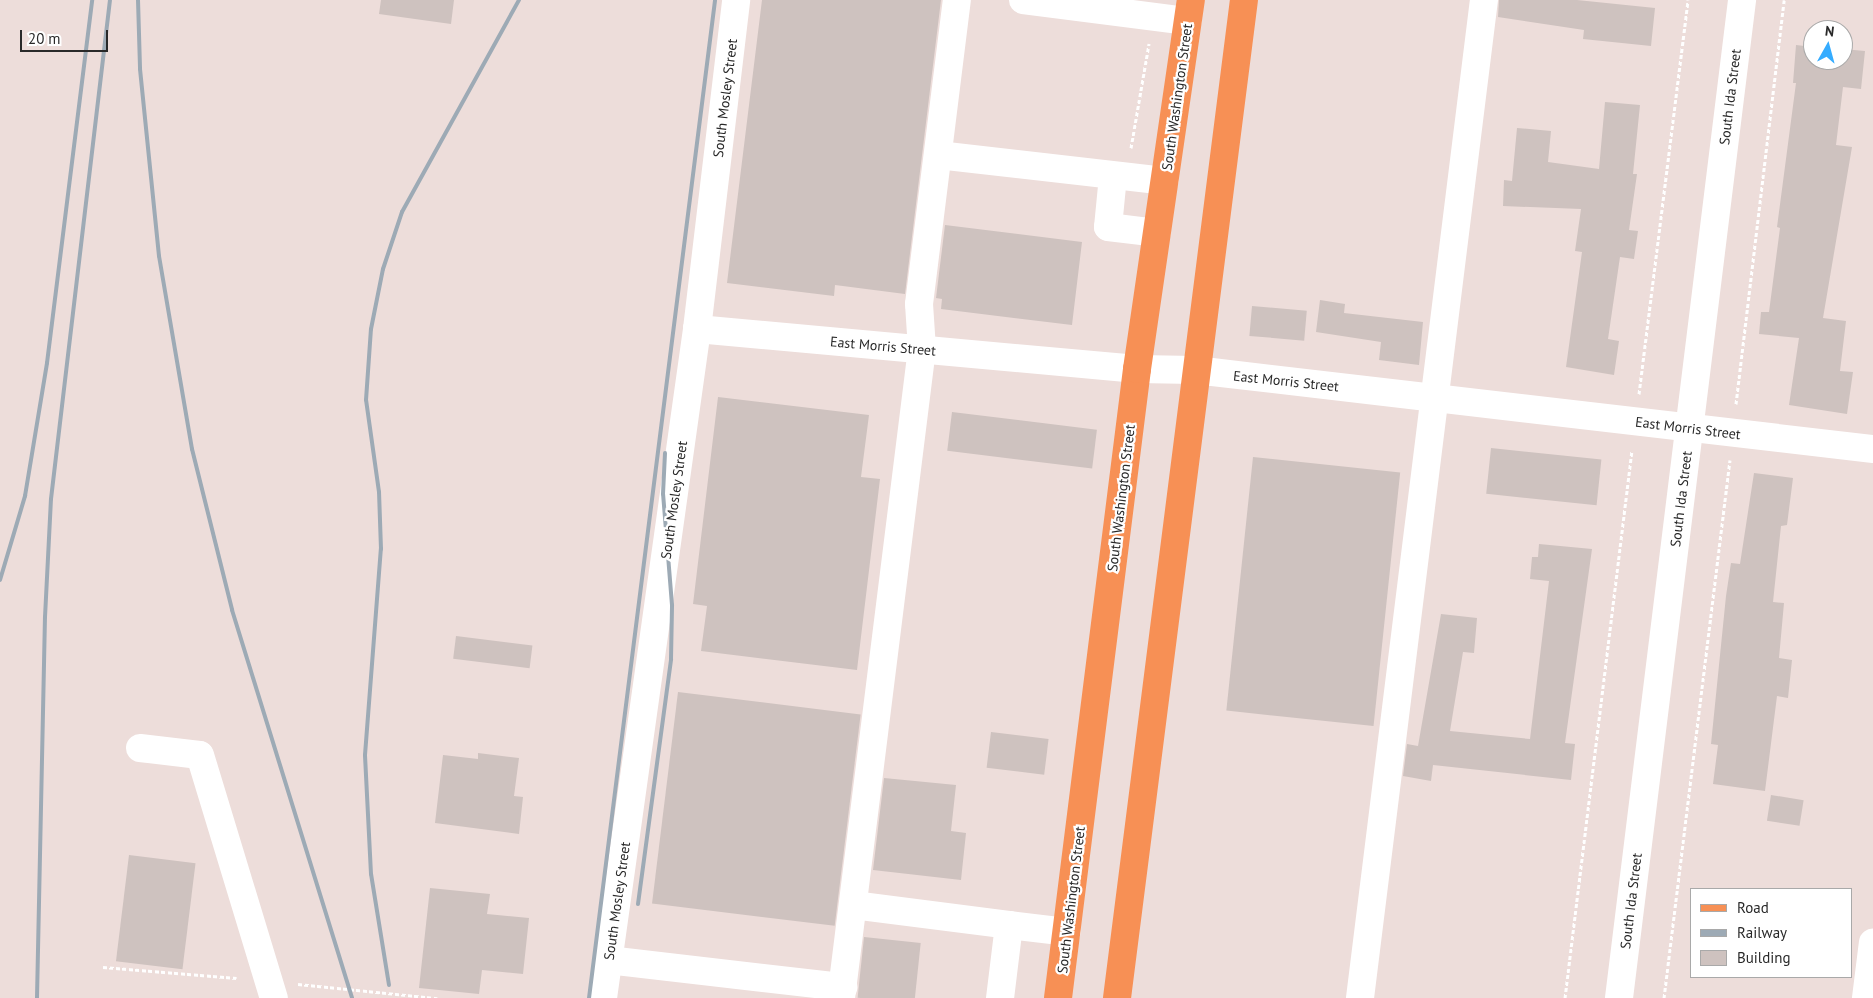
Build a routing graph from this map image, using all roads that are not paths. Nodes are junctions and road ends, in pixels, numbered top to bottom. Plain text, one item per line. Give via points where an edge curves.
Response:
1 (736, 0) edge
2 (957, 0) edge
3 (1023, 0) edge
4 (1244, 0) edge
5 (1484, 0) edge
6 (1742, 0) edge
7 (1190, 10) edge
8 (938, 155) junction
9 (1113, 176) junction
10 (1164, 182) junction
11 (1157, 233) junction
12 (698, 329) junction
13 (922, 349) junction
14 (1137, 369) junction
15 (1195, 370) junction
16 (1436, 398) junction
17 (1690, 428) junction
18 (1873, 449) edge
19 (140, 748) dead end
20 (853, 906) junction
21 (1009, 925) junction
22 (1067, 932) junction
23 (1873, 942) edge
24 (608, 960) junction
25 (842, 992) edge
26 (274, 998) edge
27 (603, 998) edge
28 (1000, 998) edge
29 (1058, 998) edge
30 (1117, 998) edge
31 (1360, 998) edge
32 (1619, 998) edge
33 (1866, 998) edge

1 - 12 street, South Mosley Street
2 - 8 street
3 - 7 street
4 - 15 main road
5 - 16 street
6 - 17 street, South Ida Street
7 - 10 main road, South Washington Street
8 - 9 street
8 - 13 street via 919,304
9 - 10 street
9 - 11 street via 1108,227
10 - 11 main road, South Washington Street
11 - 14 main road, South Washington Street
12 - 13 street, East Morris Street
12 - 24 street, South Mosley Street
13 - 14 street, East Morris Street
13 - 20 street
14 - 15 street, East Morris Street
14 - 22 main road, South Washington Street
15 - 16 street, East Morris Street
15 - 30 main road
16 - 17 street, East Morris Street
16 - 31 street
17 - 18 street, East Morris Street
17 - 32 street, South Ida Street
19 - 26 street via 200,755
20 - 21 street
20 - 25 street
21 - 22 street
21 - 28 street
22 - 29 main road, South Washington Street
23 - 33 street
24 - 25 street
24 - 27 street, South Mosley Street

